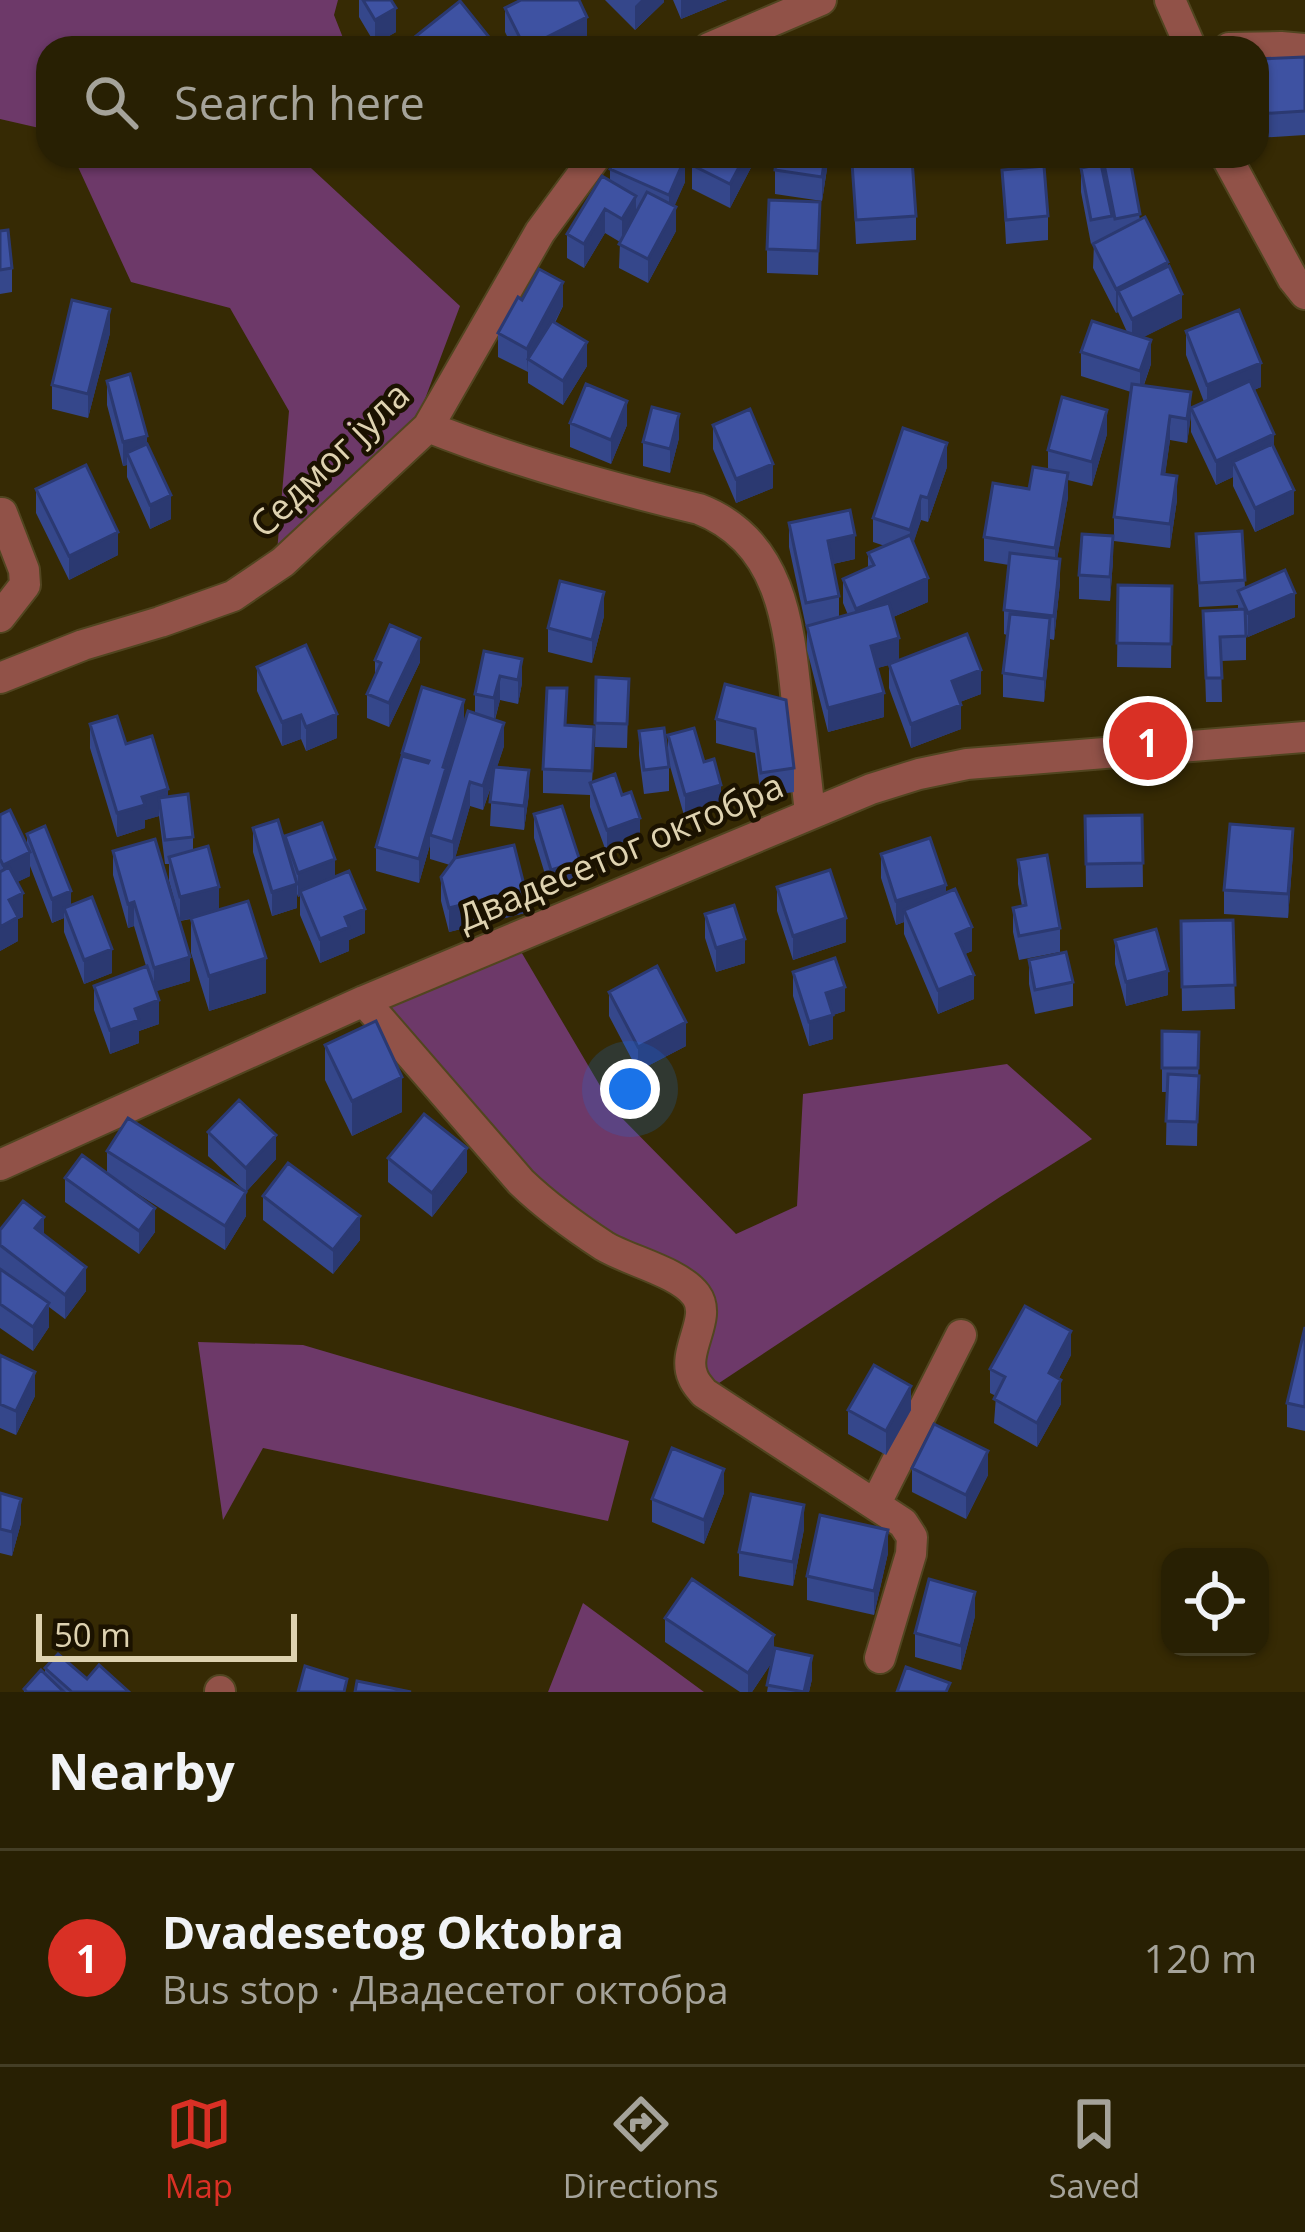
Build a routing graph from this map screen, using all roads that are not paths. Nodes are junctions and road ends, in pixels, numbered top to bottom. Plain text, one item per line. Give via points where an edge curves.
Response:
1 (821, 0) edge
2 (1170, 0) edge
3 (737, 36) edge
4 (1186, 36) edge
5 (1269, 46) edge
6 (1305, 50) edge
7 (587, 168) edge
8 (1233, 168) edge
9 (1305, 295) edge
10 (428, 427) junction
11 (2, 513) edge
12 (0, 617) edge
13 (0, 678) edge
14 (1305, 737) edge
15 (810, 813) junction
16 (364, 1001) junction
17 (0, 1165) edge
18 (961, 1335) dead end
19 (877, 1503) junction
20 (880, 1658) dead end

1 - 3 street
2 - 4 street
5 - 6 street
7 - 10 street, Седмог јула via 540,232
8 - 9 street
10 - 13 street, Седмог јула via 283,562 233,596
10 - 15 street via 699,509 742,533 782,605
11 - 12 street via 25,585
14 - 15 street, Двадесетог октобра via 967,764
15 - 16 street, Двадесетог октобра
16 - 17 street, Двадесетог октобра
16 - 19 street via 542,1202 697,1296 689,1363 704,1393
18 - 19 street
19 - 20 street via 912,1537

